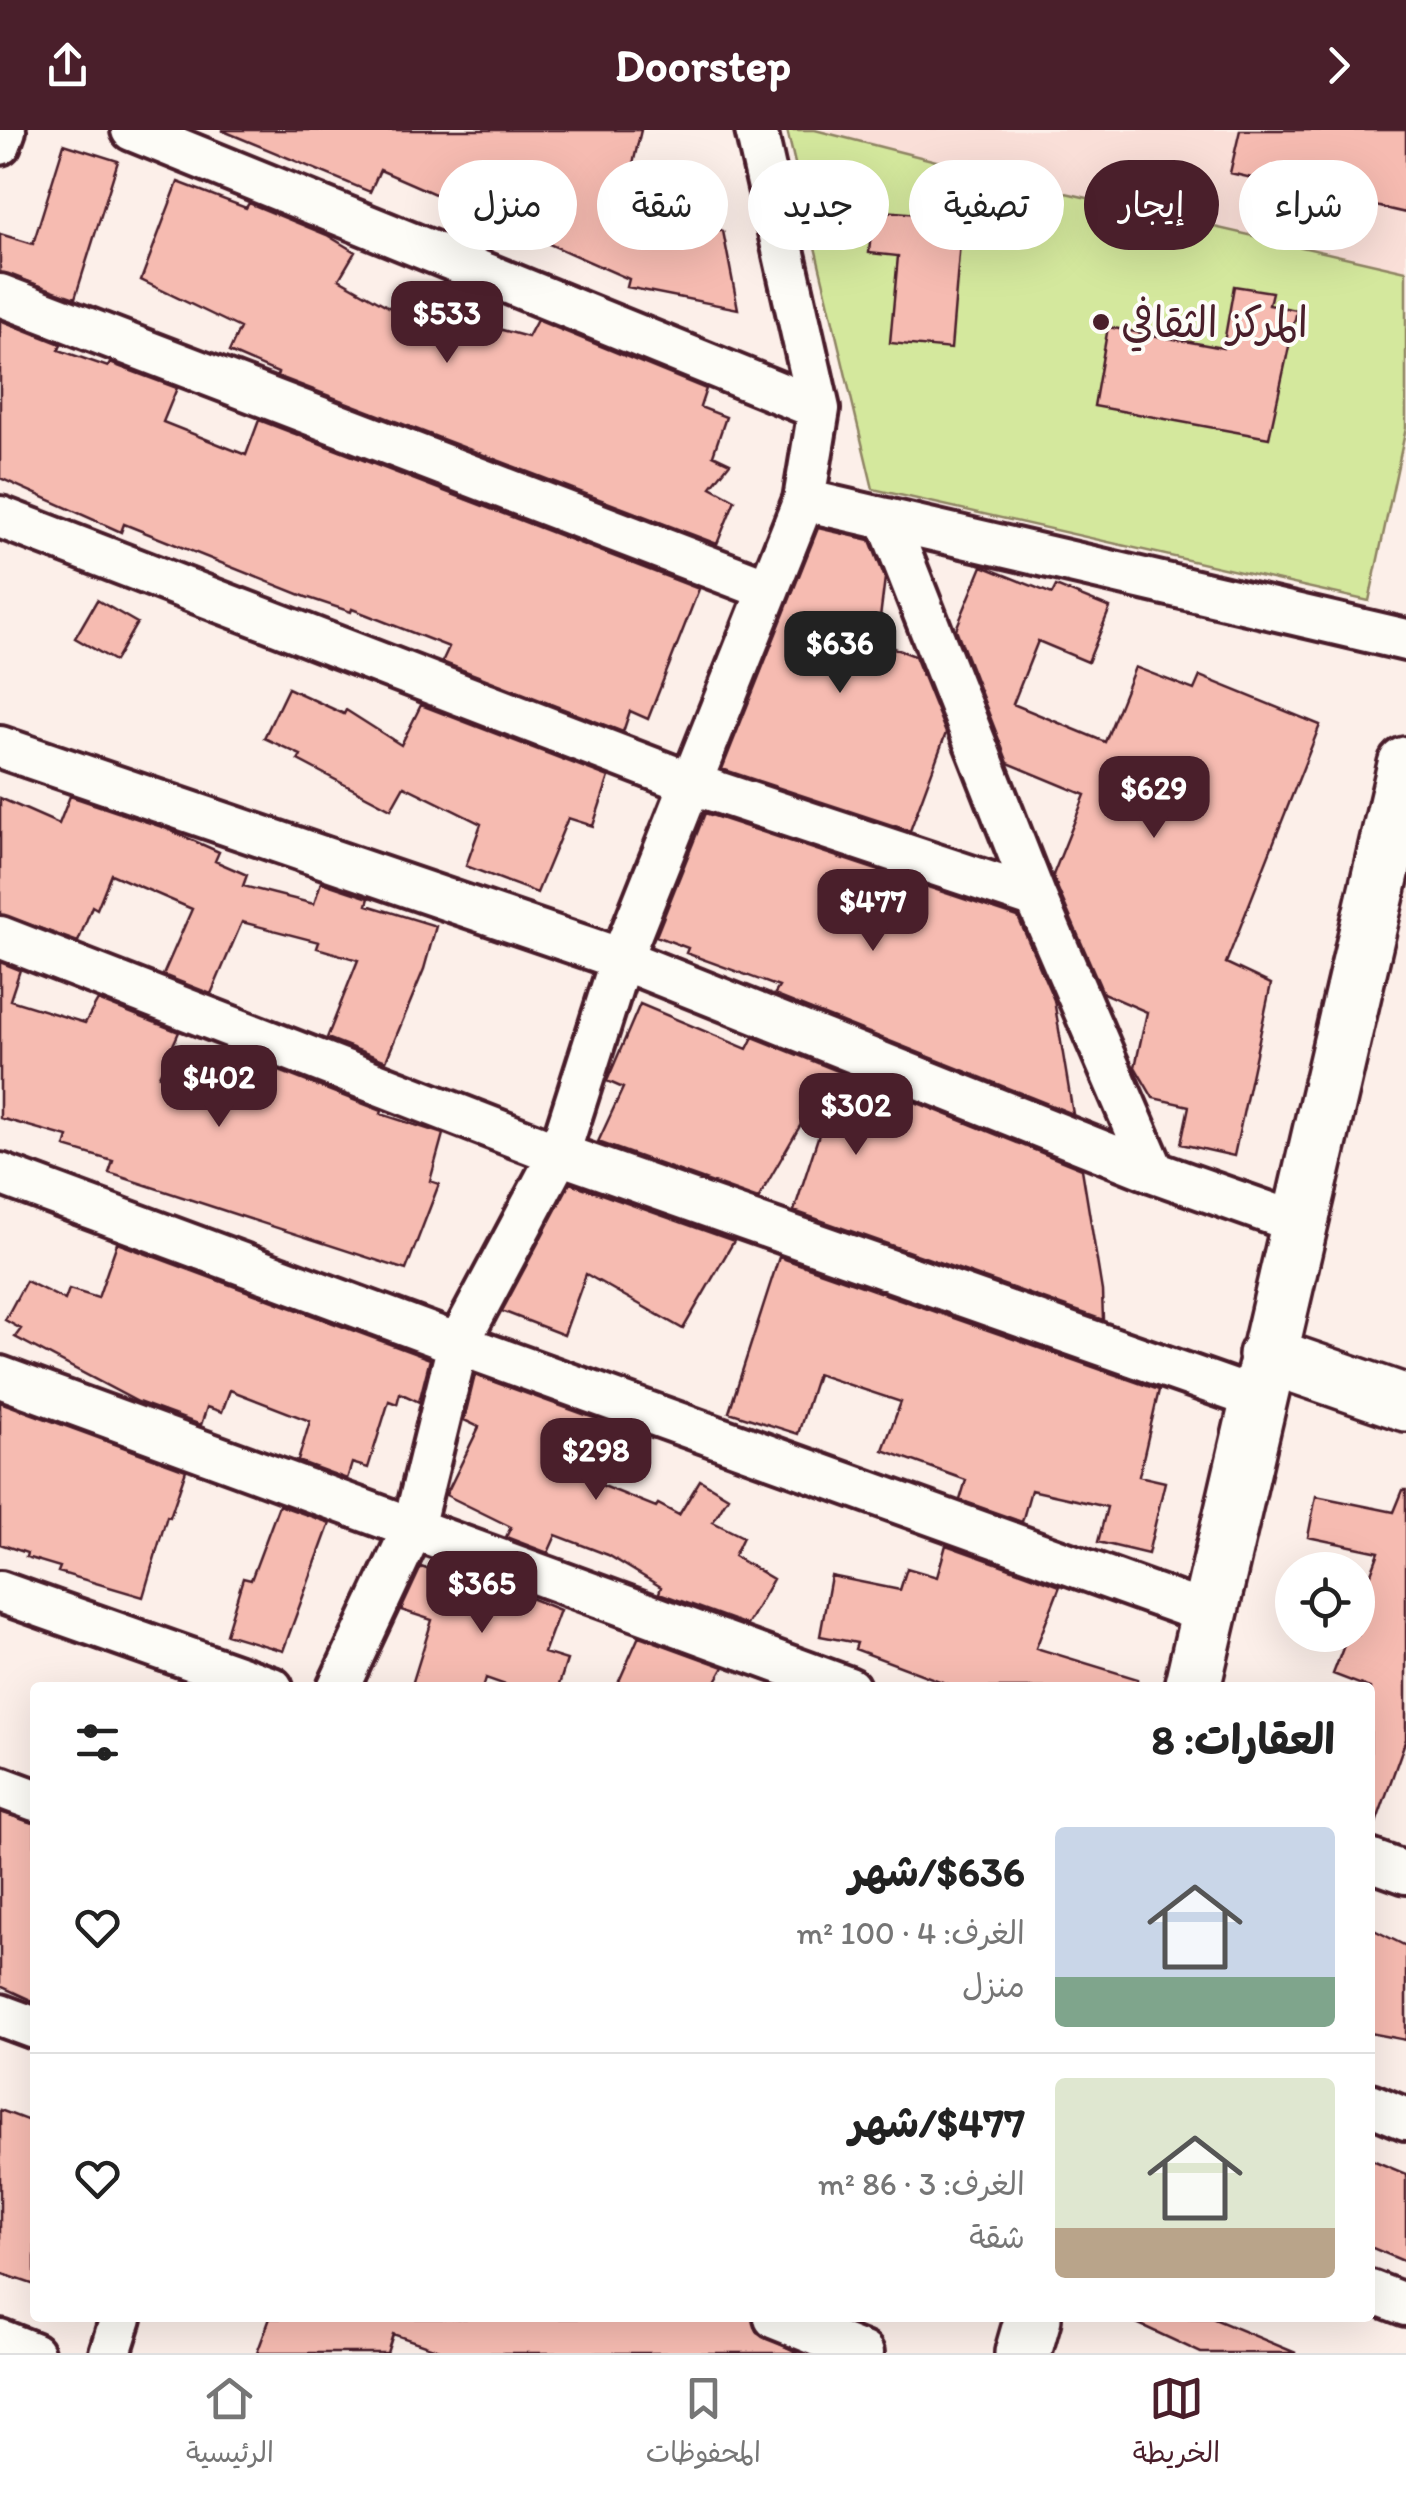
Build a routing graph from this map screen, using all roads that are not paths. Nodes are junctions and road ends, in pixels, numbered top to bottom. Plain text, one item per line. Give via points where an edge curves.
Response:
1 (5, 130) edge
2 (132, 130) edge
3 (749, 134) edge
4 (0, 144) edge
5 (0, 296) edge
6 (820, 410) junction
7 (804, 500) junction
8 (0, 517) edge
9 (887, 519) junction
10 (767, 589) junction
11 (1406, 640) edge
12 (0, 747) edge
13 (1406, 765) edge
14 (693, 784) junction
15 (1036, 898) junction
16 (0, 937) edge
17 (621, 959) junction
18 (559, 1154) junction
19 (1154, 1172) junction
20 (0, 1174) edge
21 (1298, 1223) junction
22 (458, 1344) junction
23 (0, 1377) edge
24 (1262, 1377) junction
25 (1406, 1403) edge
26 (413, 1528) junction
27 (0, 1592) edge
28 (1208, 1614) junction
29 (255, 1682) edge
30 (341, 1682) edge
31 (833, 1682) edge
32 (1193, 1682) edge
33 (0, 1788) edge
34 (30, 1798) edge
35 (0, 2016) edge
36 (30, 2026) edge
37 (1375, 2106) edge
38 (1406, 2119) edge
39 (1375, 2292) edge
40 (1406, 2305) edge
41 (120, 2322) edge
42 (785, 2322) edge
43 (1032, 2322) edge
44 (0, 2340) edge
45 (34, 2353) edge
46 (110, 2353) edge
47 (864, 2353) edge
48 (1022, 2353) edge

1 - 4 street
2 - 6 street
3 - 6 street
5 - 10 street
6 - 7 street
7 - 9 street
7 - 10 street
8 - 14 street
9 - 11 street
9 - 15 street
10 - 14 street
12 - 17 street
13 - 21 main road
14 - 15 street
14 - 17 street
15 - 19 street
16 - 18 street
17 - 18 street
17 - 19 street
18 - 22 street
18 - 24 street
19 - 21 street
20 - 22 street
21 - 24 main road
22 - 26 street
22 - 28 street
23 - 26 street
24 - 25 main road
24 - 28 main road
26 - 30 street
26 - 31 street
27 - 29 street
28 - 32 main road
33 - 34 street
35 - 36 street
37 - 38 street
39 - 40 street
41 - 46 street
42 - 47 street
43 - 48 main road
44 - 45 street

